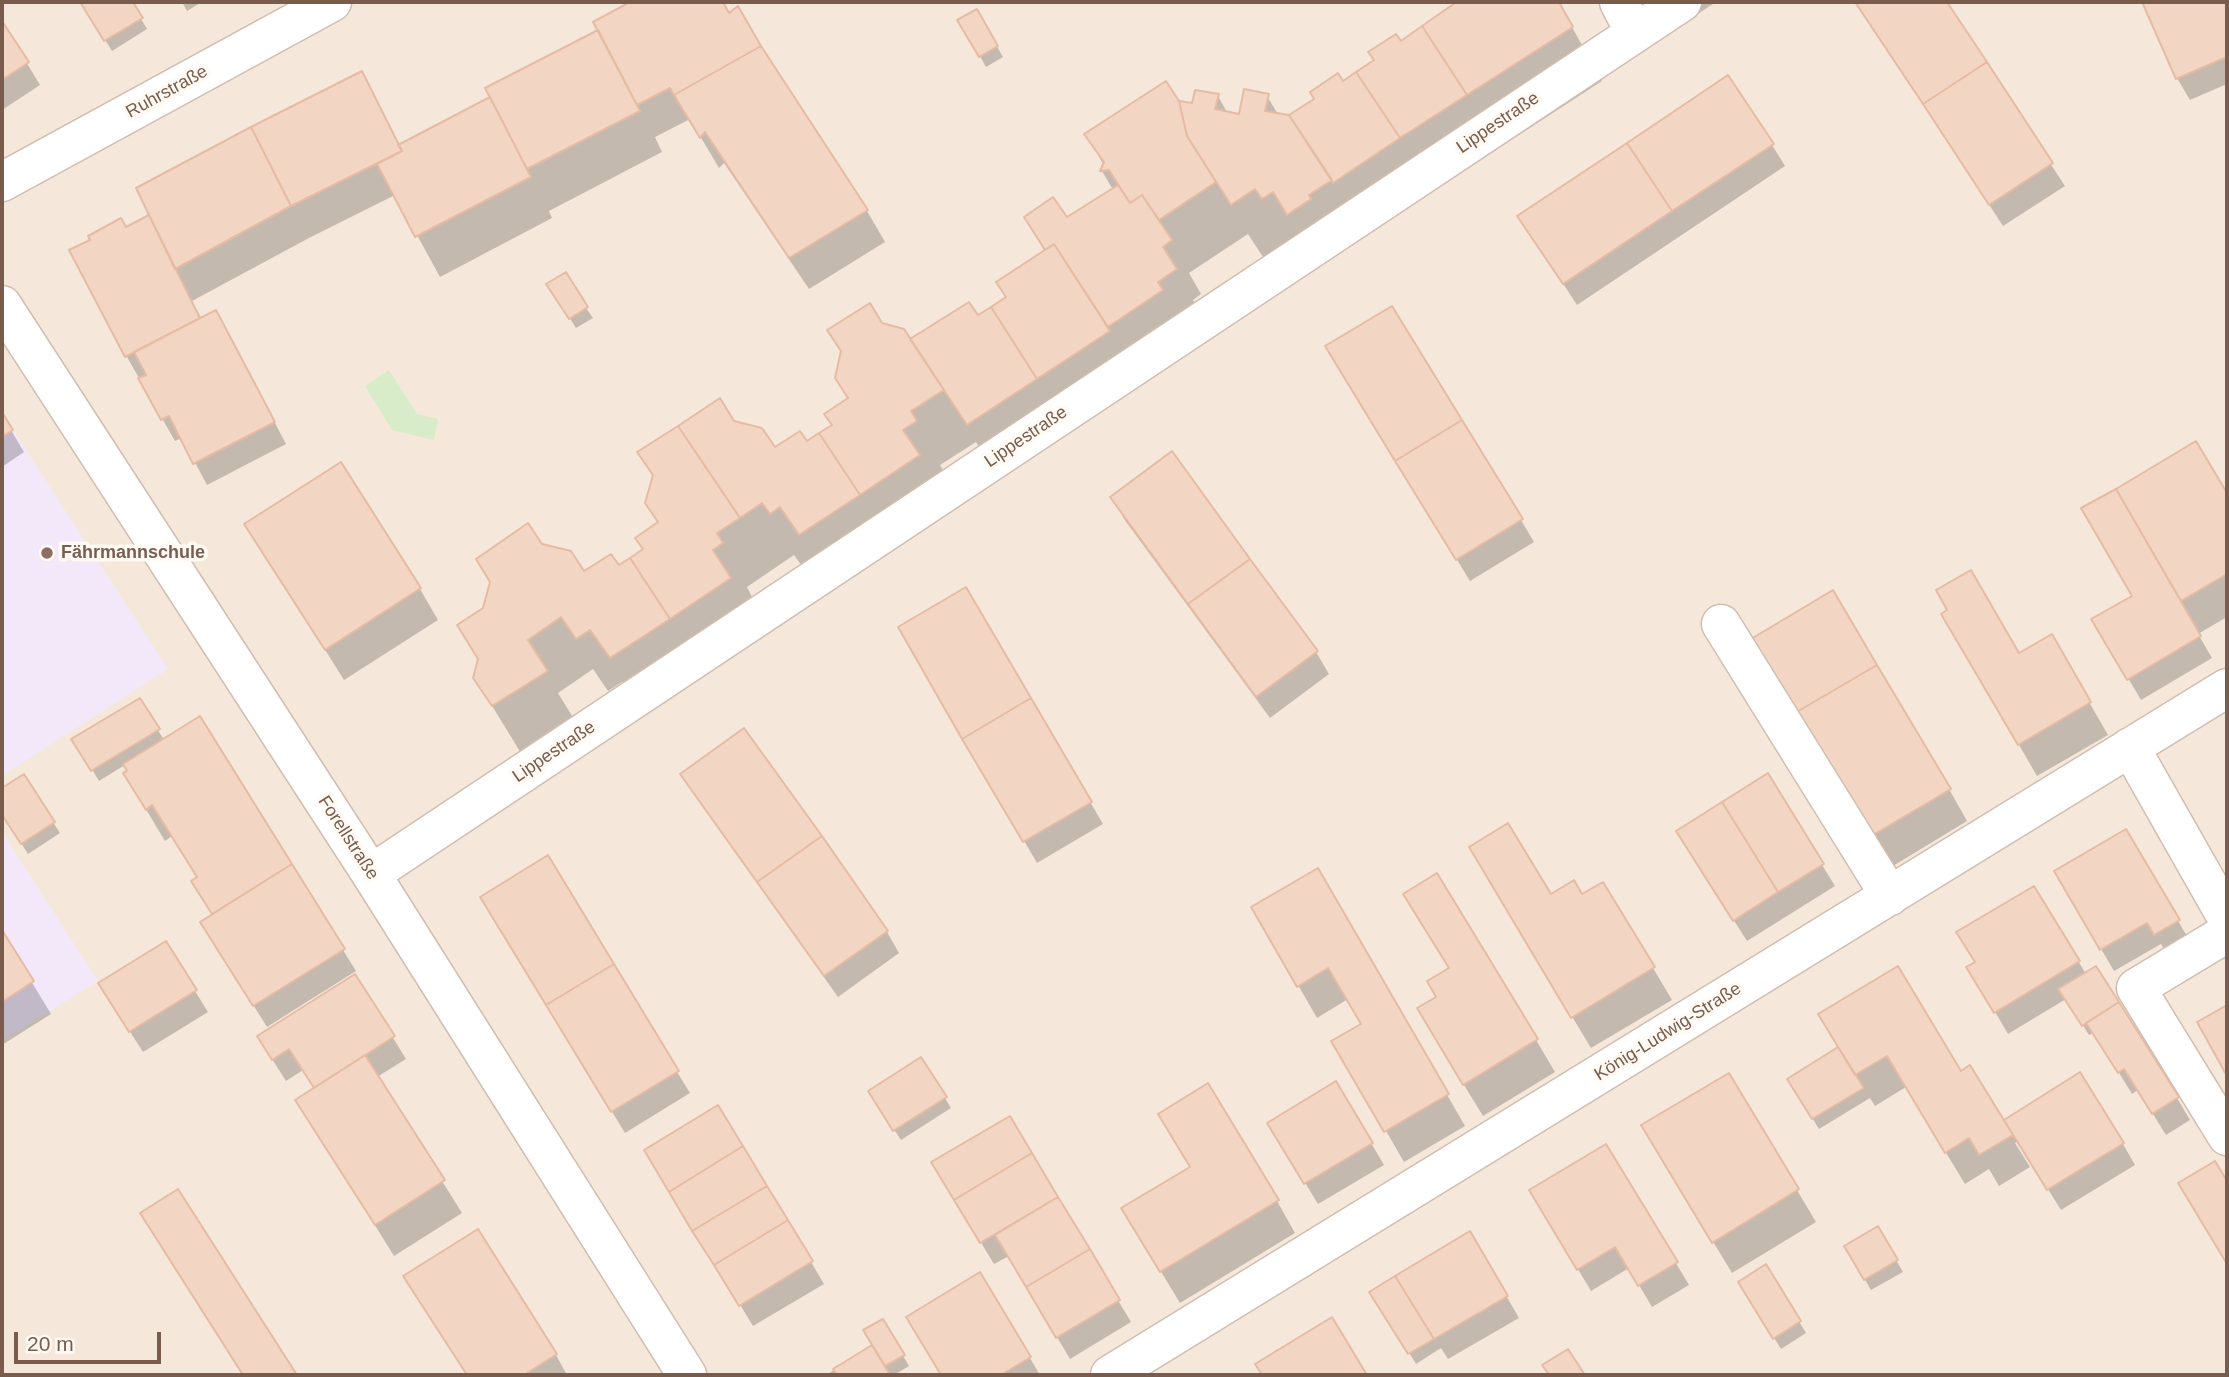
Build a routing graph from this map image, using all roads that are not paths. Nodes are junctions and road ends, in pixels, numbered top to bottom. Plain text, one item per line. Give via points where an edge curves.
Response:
1 (332, 2) edge
2 (1682, 2) edge
3 (1627, 17) edge
4 (2, 183) edge
5 (2, 305) edge
6 (1721, 624) dead end
7 (2227, 688) edge
8 (2130, 747) junction
9 (371, 874) junction
10 (1890, 896) junction
11 (2227, 918) edge
12 (2227, 933) edge
13 (2227, 1136) edge
14 (687, 1375) edge
15 (1110, 1375) edge

1 - 4 street, Ruhrstraße
2 - 3 street, Lippestraße
3 - 9 street, Lippestraße
5 - 9 street, Forellstraße
6 - 10 street
7 - 8 street, König-Ludwig-Straße
8 - 10 street, König-Ludwig-Straße
8 - 11 street
9 - 14 street, Forellstraße
10 - 15 street, König-Ludwig-Straße
12 - 13 street via 2136,988

